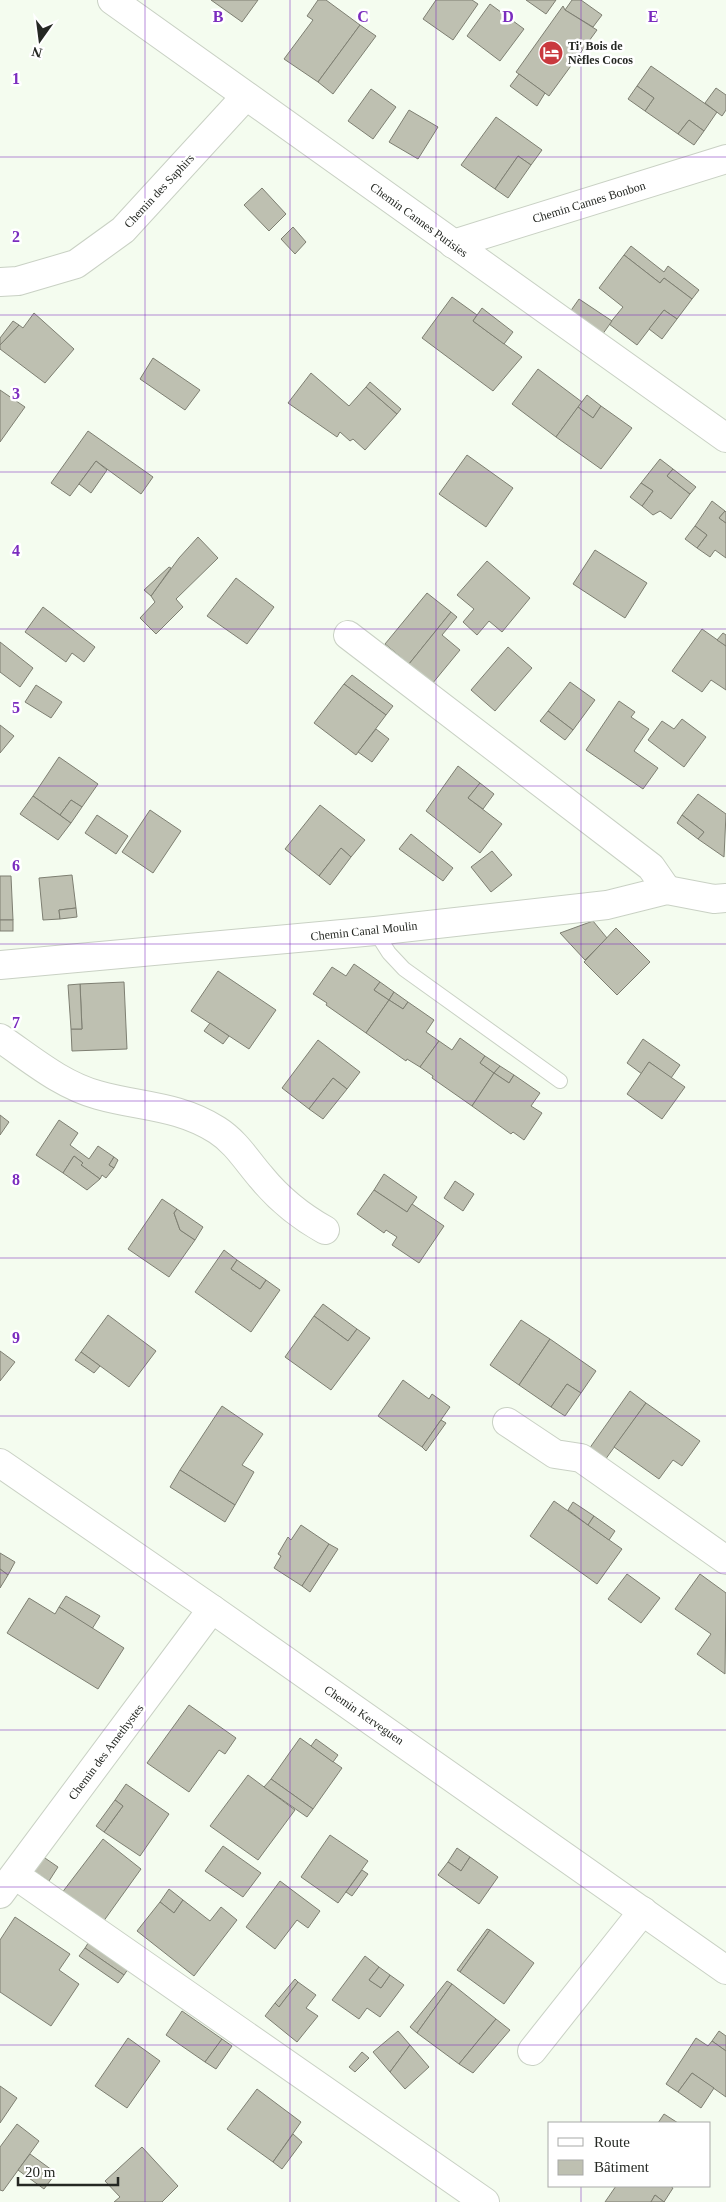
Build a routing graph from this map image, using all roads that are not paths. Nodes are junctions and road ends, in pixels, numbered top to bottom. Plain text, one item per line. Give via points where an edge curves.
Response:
1 (112, 0) edge
2 (246, 96) junction
3 (726, 158) edge
4 (453, 244) junction
5 (0, 282) edge
6 (726, 438) edge
7 (348, 635) dead end
8 (667, 890) junction
9 (726, 898) edge
10 (375, 931) junction
11 (0, 965) edge
12 (0, 1038) edge
13 (560, 1081) dead end
14 (325, 1230) dead end
15 (507, 1422) dead end
16 (0, 1463) edge
17 (726, 1560) edge
18 (212, 1609) junction
19 (7, 1884) edge
20 (642, 1911) junction
21 (726, 1970) edge
22 (532, 2051) dead end
23 (485, 2202) edge

1 - 2 street, Chemin Cannes Purisies
2 - 4 street, Chemin Cannes Purisies
2 - 5 street, Chemin des Saphirs via 123,230 76,264 18,281
3 - 4 street, Chemin Cannes Bonbon
4 - 6 street, Chemin Cannes Purisies
7 - 8 street via 651,868
8 - 9 street, Chemin Canal Moulin via 714,899
8 - 10 street, Chemin Canal Moulin via 607,905
10 - 11 street, Chemin Canal Moulin
10 - 13 lane via 389,954 404,969
12 - 14 street via 67,1084 97,1095 190,1116 218,1131 242,1152 290,1208
15 - 17 street via 555,1454 582,1458
16 - 18 street, Chemin Kerveguen
18 - 19 street, Chemin des Amethystes
18 - 20 street, Chemin Kerveguen
19 - 23 street
20 - 21 street, Chemin Kerveguen
20 - 22 street

